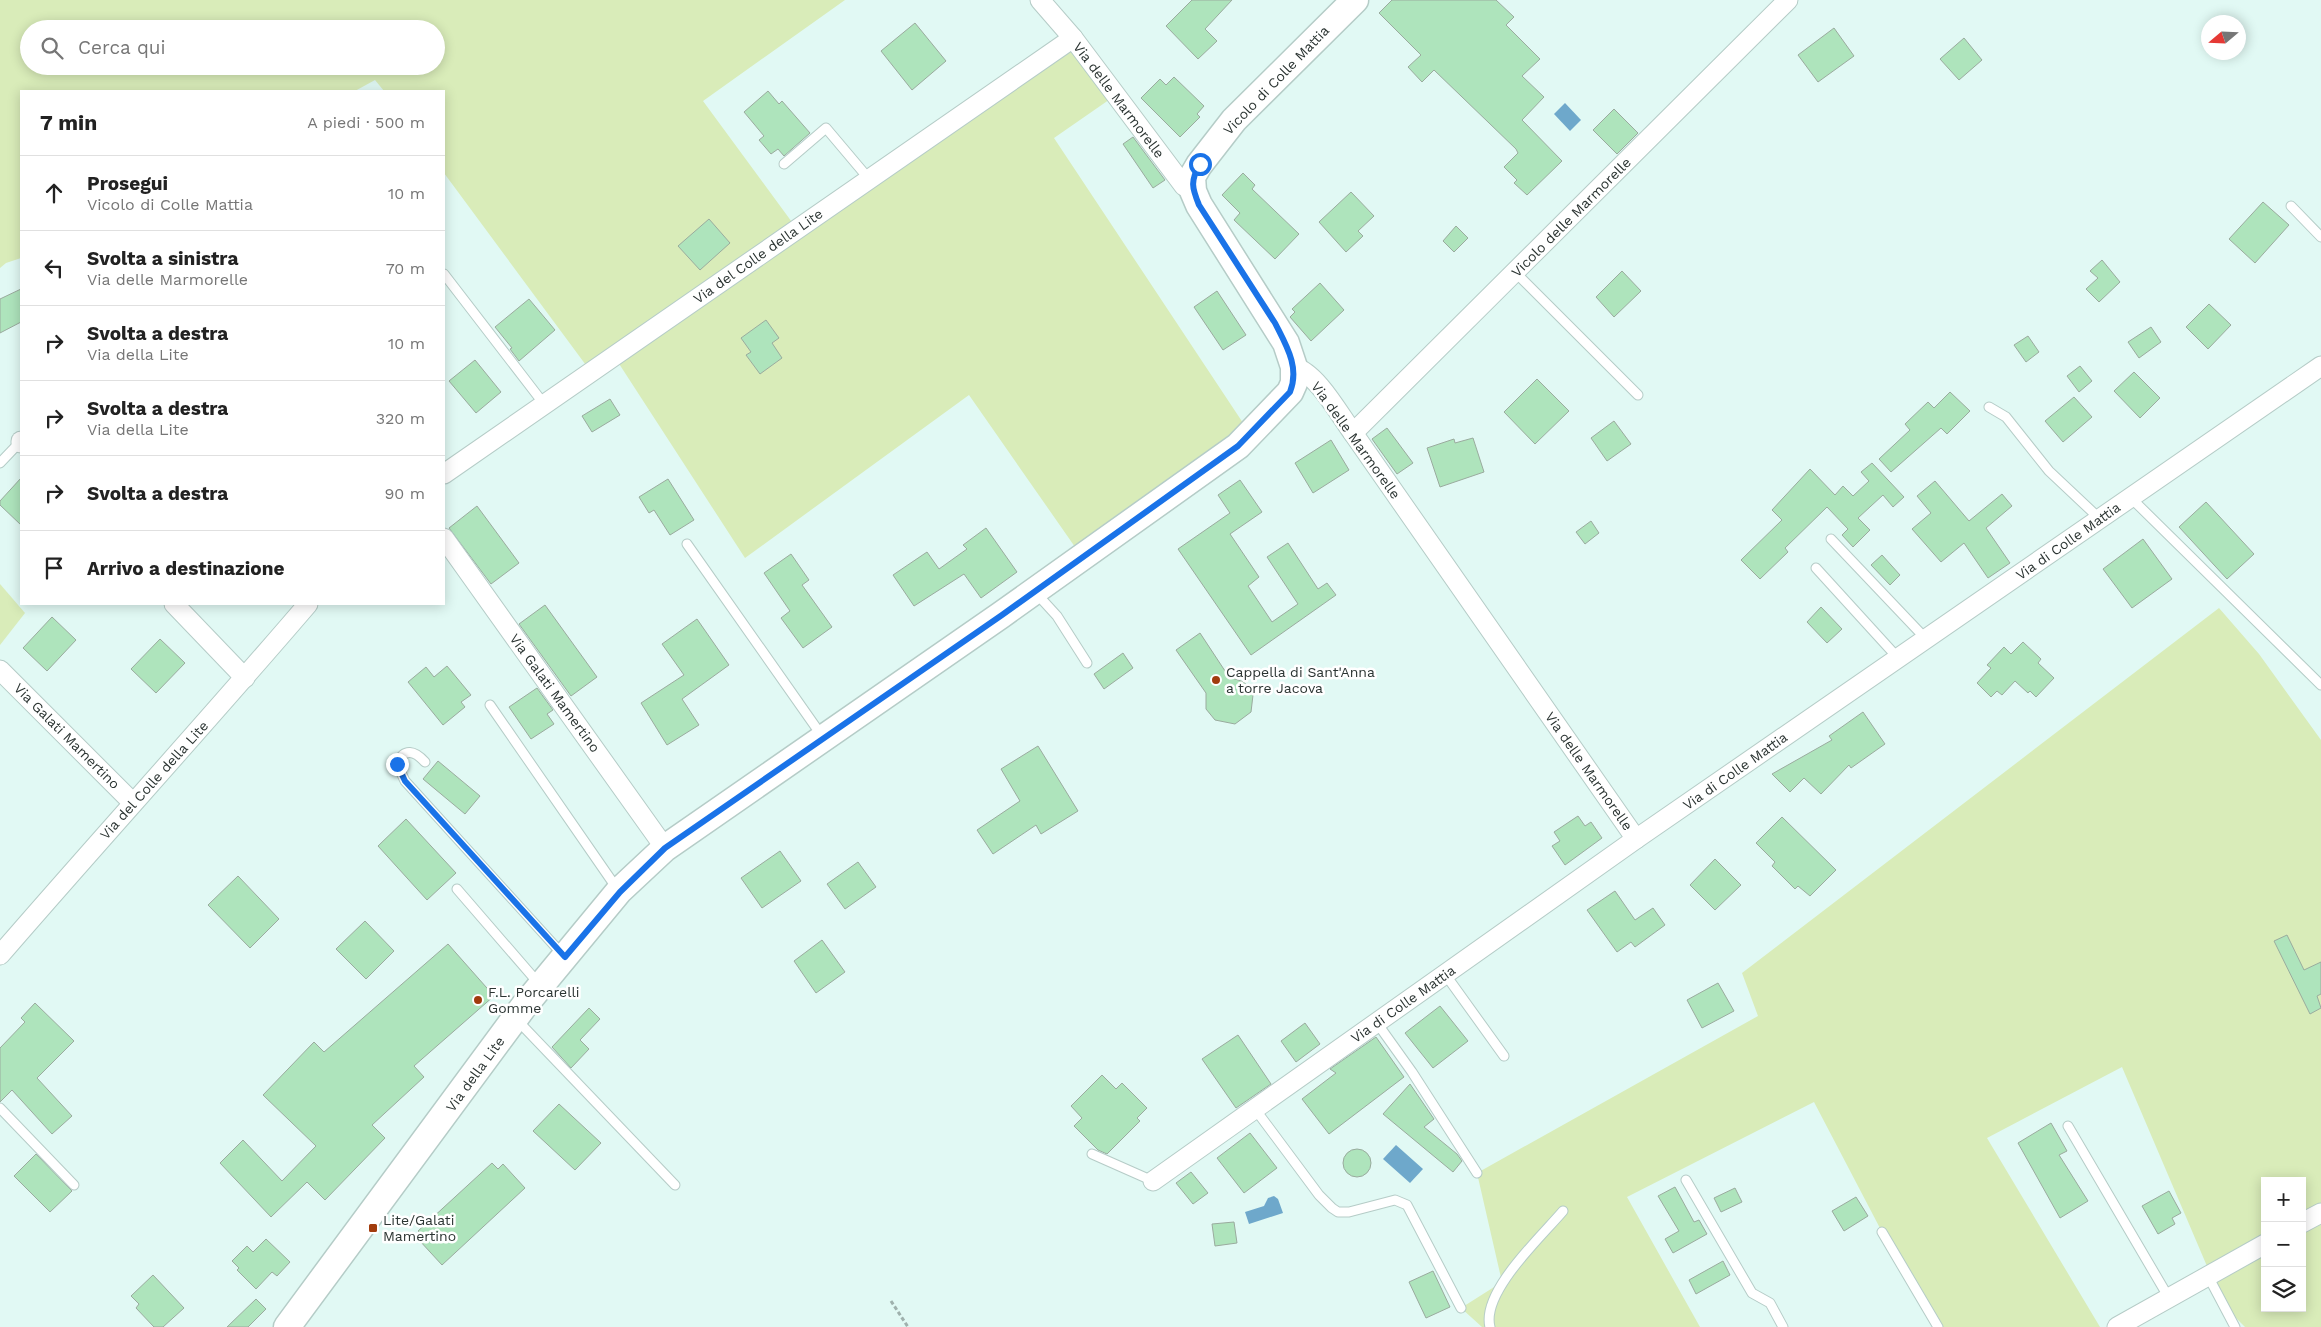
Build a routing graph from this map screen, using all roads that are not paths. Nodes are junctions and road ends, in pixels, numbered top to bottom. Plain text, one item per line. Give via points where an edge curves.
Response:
1 (1040, 0) edge
2 (1355, 0) edge
3 (1788, 0) edge
4 (1073, 38) junction
5 (784, 164) dead end
6 (869, 179) junction
7 (1193, 191) junction
8 (2291, 206) dead end
9 (2321, 237) edge
10 (1515, 272) junction
11 (445, 275) edge
12 (2321, 366) edge
13 (1294, 367) junction
14 (1638, 395) dead end
15 (544, 404) junction
16 (1989, 407) dead end
17 (1354, 433) junction
18 (20, 443) edge
19 (0, 463) edge
20 (445, 473) edge
21 (2130, 497) junction
22 (2100, 518) junction
23 (445, 539) edge
24 (1831, 539) dead end
25 (687, 544) dead end
26 (1816, 568) dead end
27 (1034, 591) junction
28 (175, 605) edge
29 (307, 605) edge
30 (1926, 639) junction
31 (1898, 658) junction
32 (1087, 663) dead end
33 (0, 670) edge
34 (245, 678) junction
35 (2321, 685) edge
36 (490, 705) dead end
37 (824, 738) junction
38 (425, 762) dead end
39 (133, 803) junction
40 (1636, 839) junction
41 (665, 848) junction
42 (456, 889) dead end
43 (620, 892) junction
44 (0, 954) edge
45 (565, 957) junction
46 (1445, 974) junction
47 (541, 986) junction
48 (516, 1018) junction
49 (1377, 1023) junction
50 (1504, 1056) dead end
51 (0, 1108) edge
52 (1255, 1109) junction
53 (2068, 1126) dead end
54 (1092, 1154) dead end
55 (1477, 1173) dead end
56 (1686, 1180) dead end
57 (1152, 1181) joint
58 (74, 1185) dead end
59 (675, 1185) dead end
60 (1562, 1211) dead end
61 (2321, 1213) edge
62 (2305, 1222) edge
63 (1882, 1232) dead end
64 (2261, 1246) edge
65 (2208, 1276) junction
66 (2169, 1298) junction
67 (1461, 1308) dead end
68 (286, 1327) edge
69 (1490, 1327) edge
70 (1783, 1327) edge
71 (1938, 1327) edge
72 (2117, 1327) edge
73 (2235, 1327) edge

1 - 4 street, Via delle Marmorelle
2 - 7 street, Vicolo di Colle Mattia via 1234,120 1192,176
3 - 10 street, Vicolo delle Marmorelle
4 - 6 street, Via del Colle della Lite
4 - 7 street, Via delle Marmorelle via 1184,186
5 - 6 lane via 826,128
6 - 15 street, Via del Colle della Lite
7 - 13 street, Via delle Marmorelle via 1275,323
8 - 9 lane
10 - 14 lane
10 - 17 street, Vicolo delle Marmorelle
11 - 15 lane
12 - 21 street, Via di Colle Mattia
13 - 17 street, Via delle Marmorelle via 1303,370 1318,384
13 - 27 street, Via della Lite via 1294,383 1290,392 1238,446
15 - 20 street, Via del Colle della Lite
16 - 22 lane via 2006,417 2043,464
17 - 40 street, Via delle Marmorelle
18 - 19 lane
21 - 22 street, Via di Colle Mattia
21 - 35 lane
22 - 30 street, Via di Colle Mattia
23 - 41 street, Via Galati Mamertino
24 - 30 lane
25 - 37 lane
26 - 31 lane
27 - 32 lane via 1057,616
27 - 37 street, Via della Lite
28 - 34 street
29 - 34 street, Via del Colle della Lite
30 - 31 street, Via di Colle Mattia
31 - 40 street, Via di Colle Mattia
33 - 39 street, Via Galati Mamertino
34 - 39 street, Via del Colle della Lite
36 - 43 lane
37 - 41 street, Via della Lite
38 - 45 lane via 410,751 403,753 397,764 405,781
39 - 44 street, Via del Colle della Lite
40 - 46 street, Via di Colle Mattia
41 - 43 street, Via della Lite
42 - 47 lane
43 - 45 street, Via della Lite
45 - 47 street, Via della Lite
46 - 49 street, Via di Colle Mattia
46 - 50 lane
47 - 48 street, Via della Lite
48 - 59 lane
48 - 68 street, Via della Lite
49 - 52 street, Via di Colle Mattia
49 - 55 lane
51 - 58 lane
52 - 57 street, Via di Colle Mattia
52 - 67 lane via 1332,1208 1349,1212 1395,1200 1407,1205
53 - 66 lane
54 - 57 lane
56 - 70 lane via 1752,1293 1770,1303
60 - 69 lane via 1502,1282 1489,1310
61 - 62 street
63 - 71 lane
64 - 65 street
65 - 66 street
65 - 73 lane
66 - 72 street

